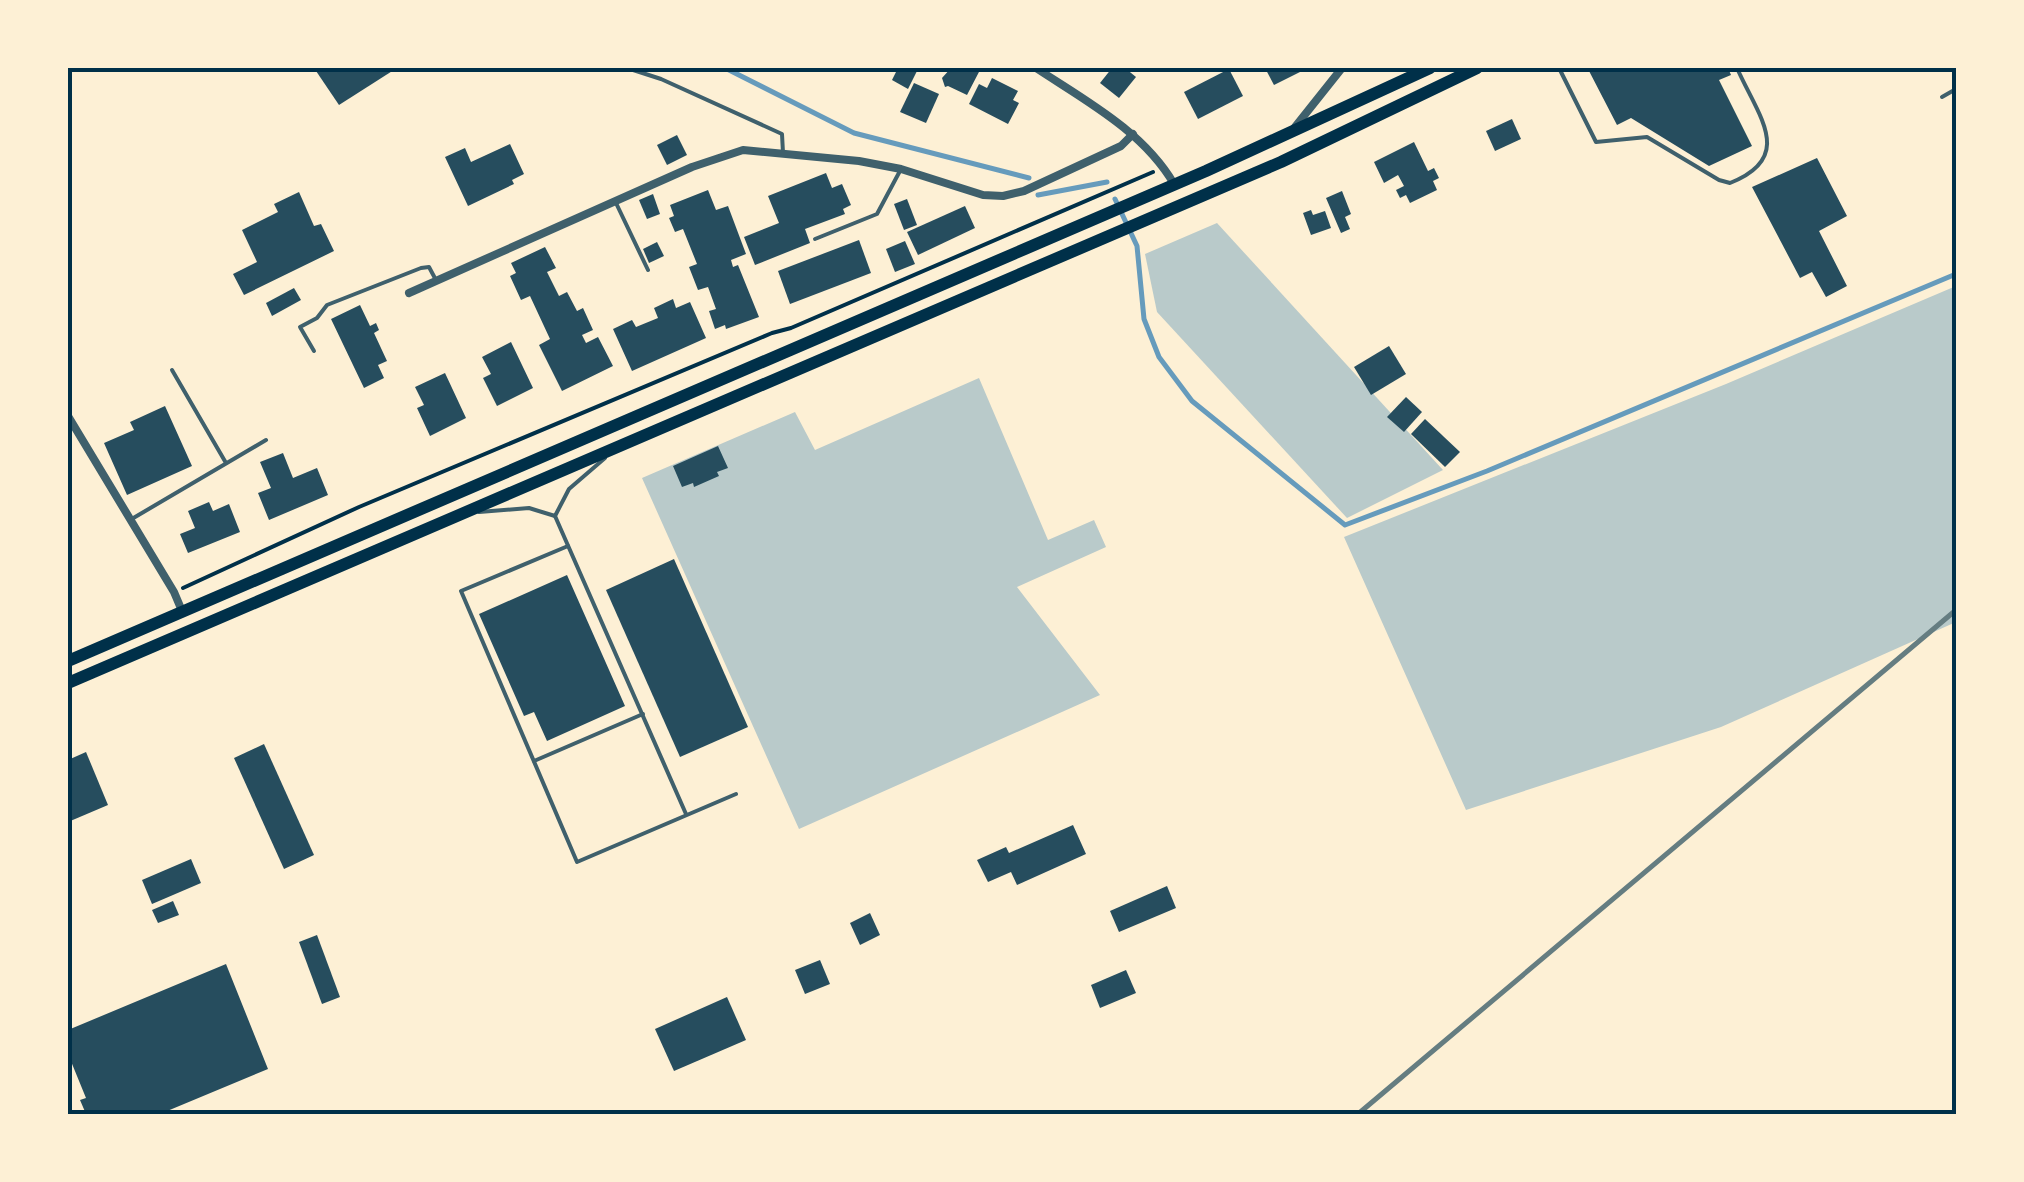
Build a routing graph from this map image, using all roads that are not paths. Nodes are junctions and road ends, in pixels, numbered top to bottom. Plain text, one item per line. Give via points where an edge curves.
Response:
1 (627, 68) edge
2 (1036, 68) edge
3 (1342, 68) edge
4 (1430, 68) edge
5 (1477, 68) edge
6 (1559, 68) edge
7 (1737, 68) edge
8 (1956, 90) edge
9 (1942, 97) dead end
10 (1133, 134) junction
11 (1289, 134) junction
12 (783, 153) junction
13 (901, 169) junction
14 (1174, 184) junction
15 (616, 202) junction
16 (815, 239) dead end
17 (648, 270) dead end
18 (437, 282) junction
19 (409, 293) dead end
20 (314, 352) dead end
21 (172, 370) dead end
22 (68, 416) edge
23 (266, 440) dead end
24 (619, 447) junction
25 (226, 464) junction
26 (464, 513) junction
27 (555, 516) junction
28 (130, 520) junction
29 (568, 546) junction
30 (182, 611) junction
31 (68, 660) edge
32 (68, 683) edge
33 (642, 714) junction
34 (534, 761) junction
35 (736, 794) dead end
36 (687, 814) junction

1 - 12 lane via 782,134
2 - 10 street
3 - 11 street
4 - 11 highway
5 - 24 highway via 1280,162
6 - 7 lane via 1596,142 1647,137 1730,184 1756,170 1768,152
8 - 9 lane
10 - 13 street via 1122,146 1003,196
10 - 14 street
11 - 14 highway
12 - 13 street
12 - 15 street via 743,150
13 - 16 lane via 877,214
14 - 30 highway
15 - 17 lane
15 - 18 street
18 - 19 street
18 - 20 lane via 429,267 420,268 327,306 300,327
21 - 25 lane
22 - 28 street
23 - 25 lane
24 - 26 highway
24 - 27 lane via 570,489
25 - 28 lane
26 - 27 lane via 529,508
26 - 32 highway
27 - 29 lane
28 - 30 street
29 - 33 lane
29 - 34 lane via 461,591
30 - 31 highway
33 - 34 lane
33 - 36 lane
34 - 36 lane via 577,862
35 - 36 lane

